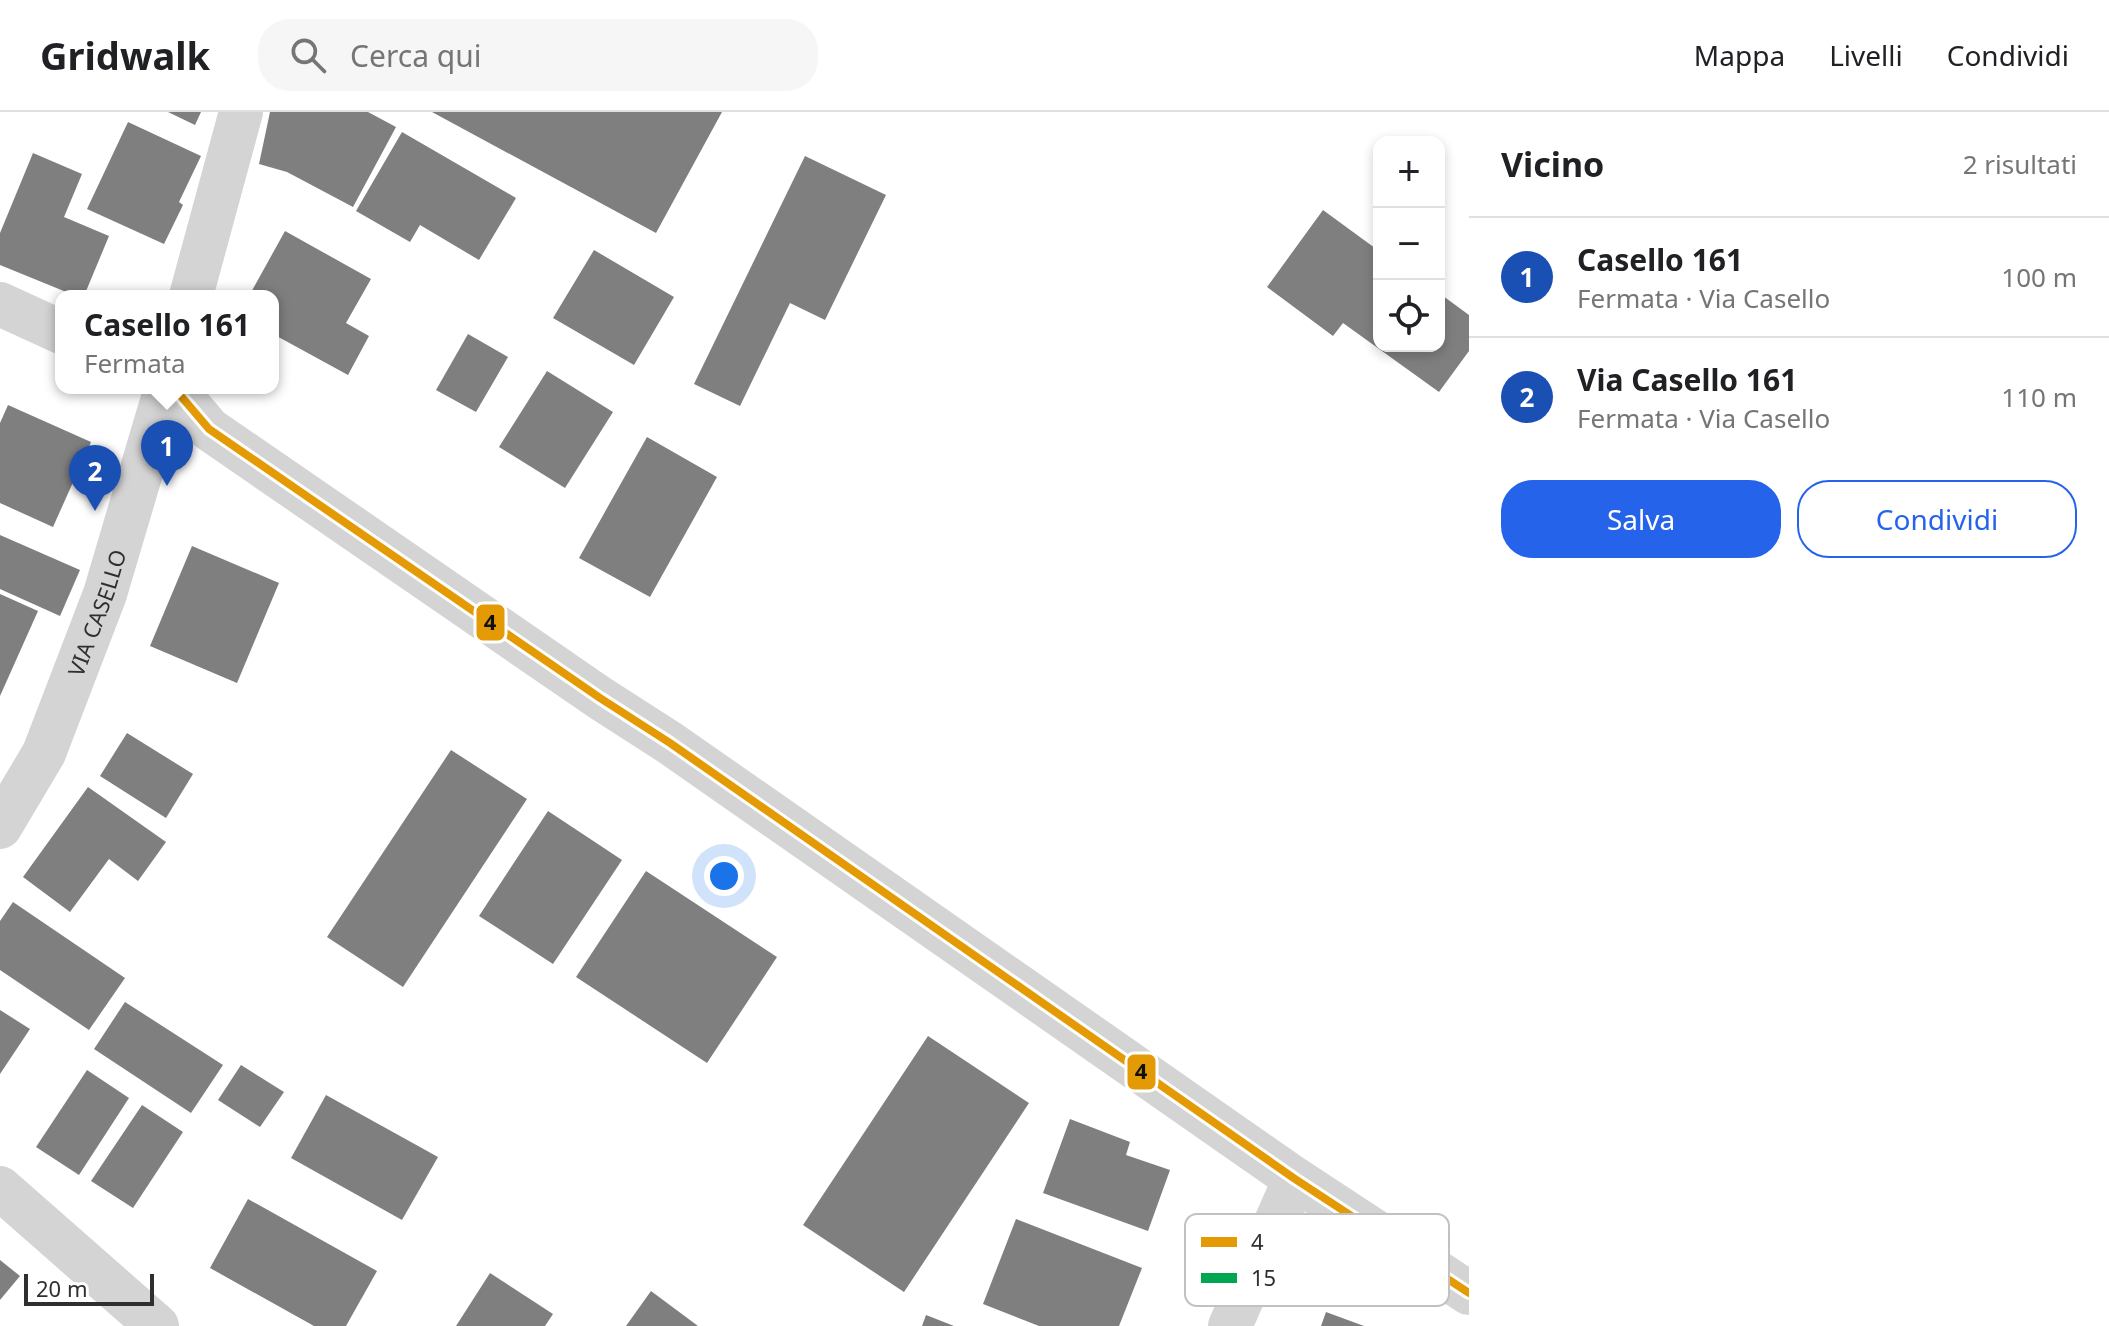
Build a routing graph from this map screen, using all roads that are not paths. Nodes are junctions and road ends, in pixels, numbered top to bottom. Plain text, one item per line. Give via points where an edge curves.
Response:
1 (241, 112) edge
2 (193, 290) edge
3 (0, 304) edge
4 (55, 329) edge
5 (164, 394) edge
6 (179, 394) edge
7 (0, 827) edge
8 (1295, 1179) junction
9 (0, 1188) edge
10 (1280, 1214) edge
11 (1348, 1214) edge
12 (1449, 1280) edge
13 (1469, 1293) edge
14 (1239, 1306) edge
15 (157, 1326) edge
16 (1230, 1326) edge

1 - 2 street
3 - 4 street
5 - 7 street, VIA CASELLO via 105,594 44,753
6 - 8 street via 209,429
8 - 10 street
8 - 11 street
9 - 15 street
12 - 13 street
14 - 16 street

